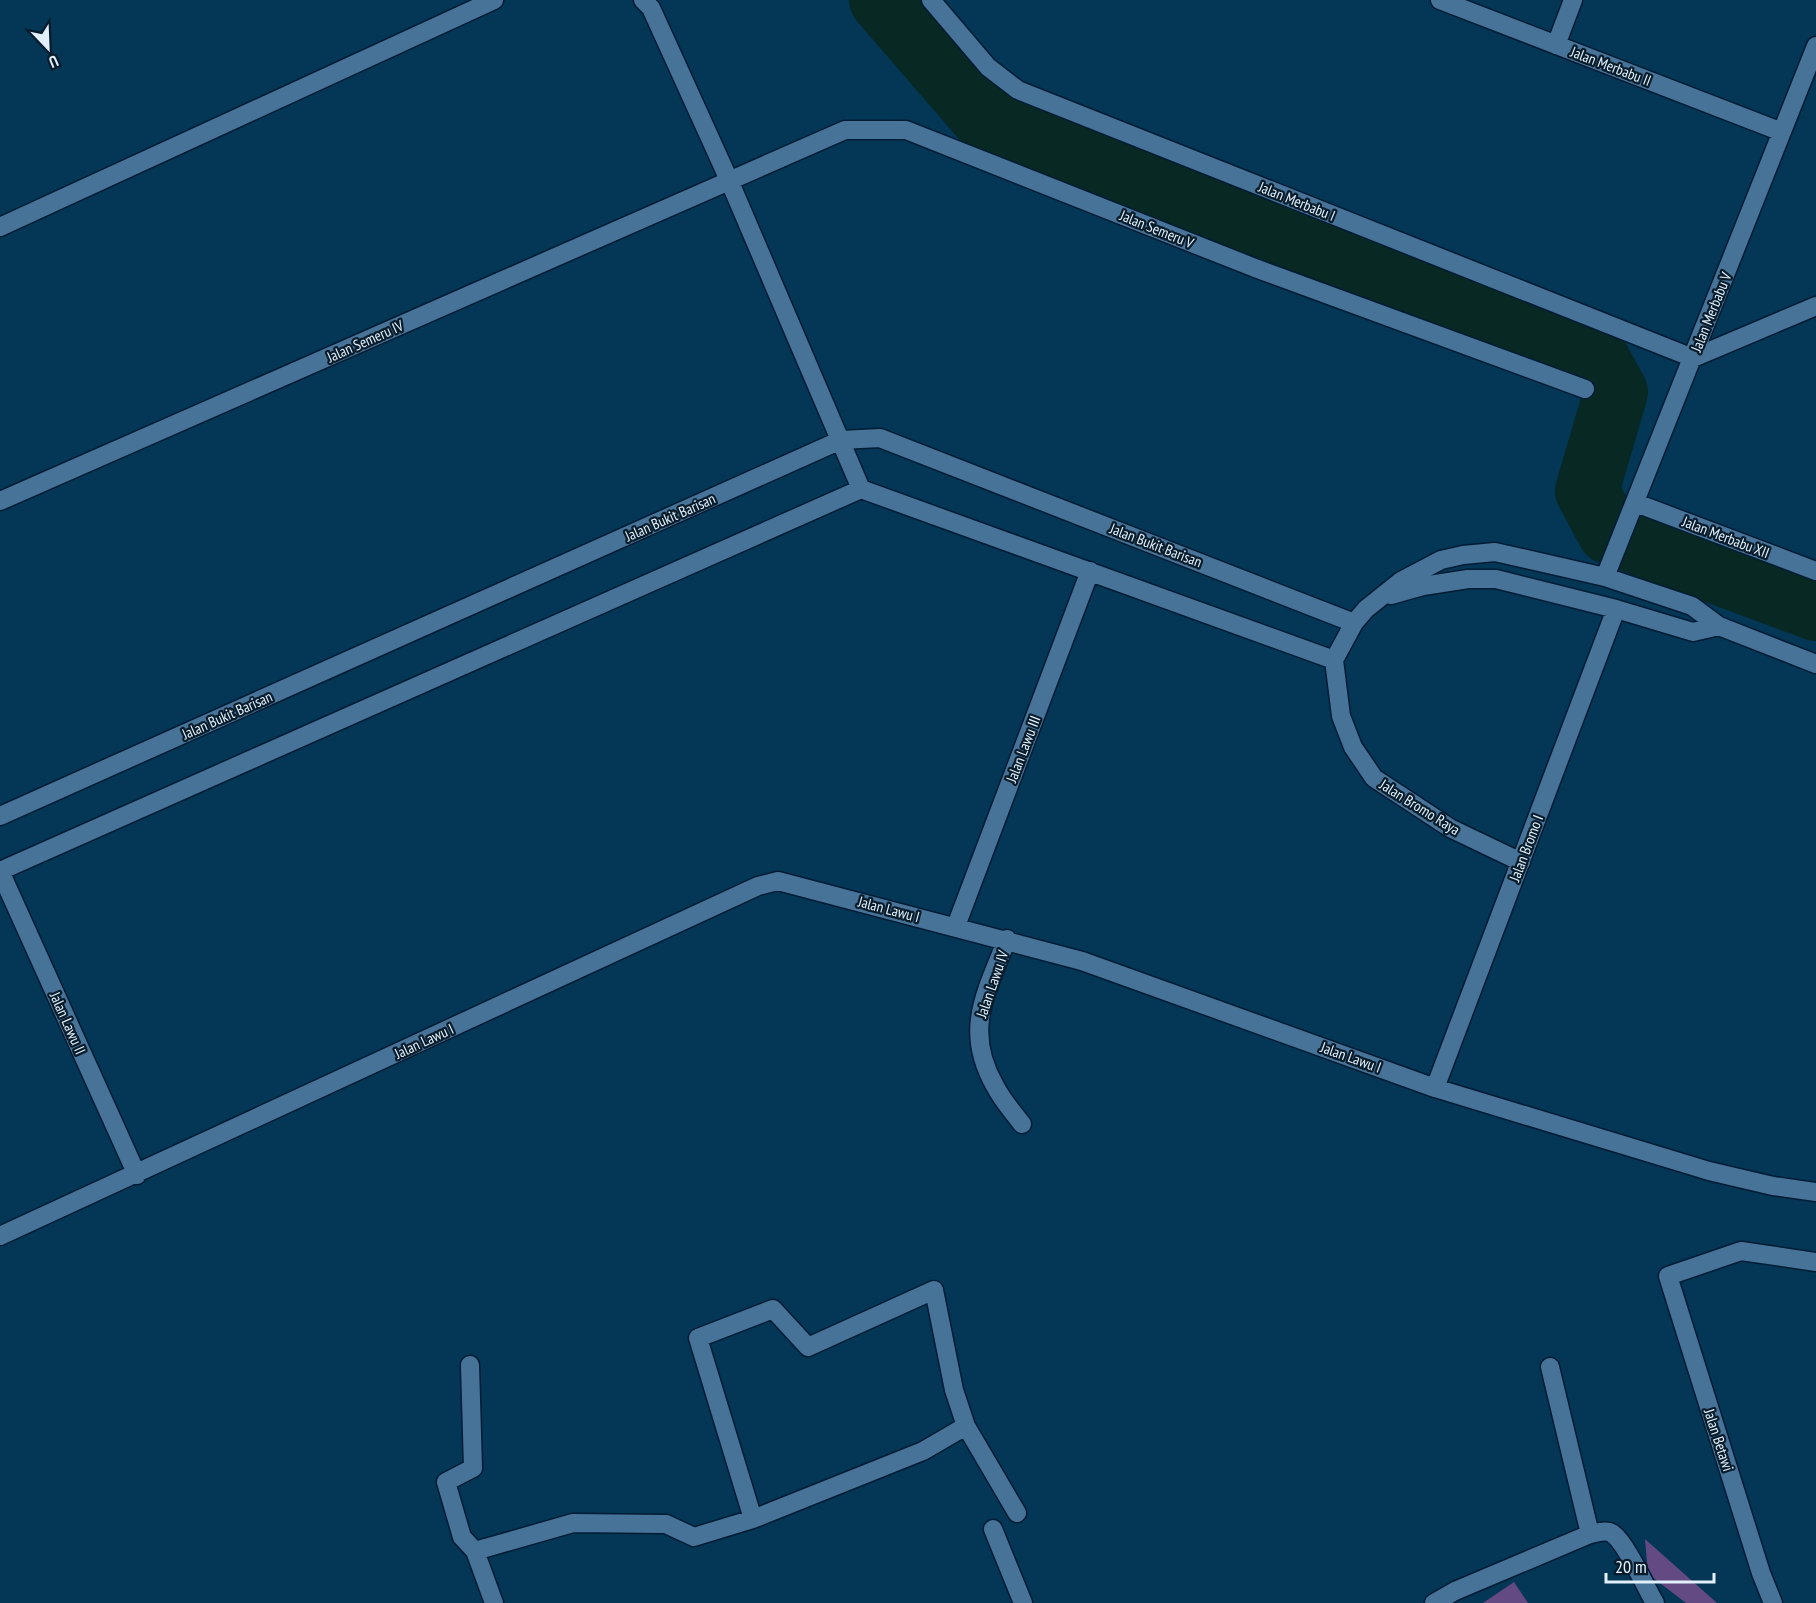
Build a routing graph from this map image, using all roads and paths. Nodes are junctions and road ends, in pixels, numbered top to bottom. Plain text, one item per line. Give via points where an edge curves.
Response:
1 (494, 0) edge
2 (643, 0) edge
3 (932, 0) edge
4 (1440, 0) edge
5 (1573, 0) edge
6 (1556, 45) junction
7 (1816, 46) edge
8 (1782, 132) junction
9 (729, 180) junction
10 (0, 226) edge
11 (1816, 306) edge
12 (1694, 358) junction
13 (1585, 389) dead end
14 (841, 440) junction
15 (861, 489) junction
16 (0, 501) edge
17 (1636, 503) junction
18 (1609, 570) junction
19 (1090, 571) junction
20 (1816, 571) edge
21 (1379, 598) junction
22 (1616, 609) junction
23 (1354, 622) junction
24 (1719, 626) junction
25 (1334, 660) junction
26 (1816, 664) edge
27 (0, 816) edge
28 (1521, 862) junction
29 (0, 871) edge
30 (956, 926) junction
31 (1007, 939) junction
32 (1435, 1088) junction
33 (1022, 1124) dead end
34 (137, 1175) junction
35 (1816, 1192) edge
36 (0, 1236) edge
37 (1816, 1262) edge
38 (470, 1365) dead end
39 (1550, 1367) dead end
40 (966, 1426) junction
41 (1017, 1513) dead end
42 (753, 1519) junction
43 (993, 1529) dead end
44 (1590, 1534) junction
45 (475, 1551) junction
46 (494, 1603) edge
47 (1023, 1603) edge
48 (1434, 1603) edge
49 (1655, 1603) edge
50 (1773, 1603) edge

1 - 10 street
2 - 9 street via 651,8
3 - 12 street, Jalan Merbabu I via 988,67 1018,90
4 - 6 street, Jalan Merbabu II
5 - 6 street
6 - 8 street, Jalan Merbabu II
7 - 8 street, Jalan Merbabu V
8 - 12 street, Jalan Merbabu V
9 - 13 street, Jalan Semeru V via 845,130 906,130 1255,268
9 - 14 street
9 - 16 street, Jalan Semeru IV
11 - 12 street
12 - 17 street, Jalan Merbabu V
14 - 15 street
14 - 23 street, Jalan Bukit Barisan via 880,438
14 - 27 street, Jalan Bukit Barisan
15 - 19 street
15 - 29 street
17 - 18 street, Jalan Merbabu V
17 - 20 street, Jalan Merbabu XII
18 - 21 street via 1495,552 1463,555 1442,560 1401,581
18 - 24 street via 1692,606
19 - 25 street
19 - 30 street, Jalan Lawu III
21 - 22 street via 1423,586 1496,579
21 - 23 street
22 - 24 street via 1692,632
22 - 28 street, Jalan Bromo I
23 - 25 street
24 - 26 street
25 - 28 street, Jalan Bromo Raya via 1341,716 1353,747 1374,778 1450,828
28 - 32 street, Jalan Bromo I
29 - 34 street, Jalan Lawu II
30 - 31 street, Jalan Lawu I
30 - 34 street, Jalan Lawu I via 792,883 778,881 758,886
31 - 32 street, Jalan Lawu I via 1082,960
31 - 33 street, Jalan Lawu IV via 984,998 978,1021 979,1045 995,1087
32 - 35 street, Jalan Lawu I via 1709,1171
34 - 36 street, Jalan Lawu I
37 - 50 street, Jalan Betawi via 1741,1251 1668,1276
38 - 45 street via 473,1468 446,1482 462,1537
39 - 44 street
40 - 41 street
40 - 42 street via 923,1451
40 - 42 street via 954,1390 934,1290 808,1347 773,1309 698,1338
42 - 45 street via 694,1537 666,1524 573,1523
43 - 47 street
44 - 48 street
44 - 49 street via 1613,1534
45 - 46 street

